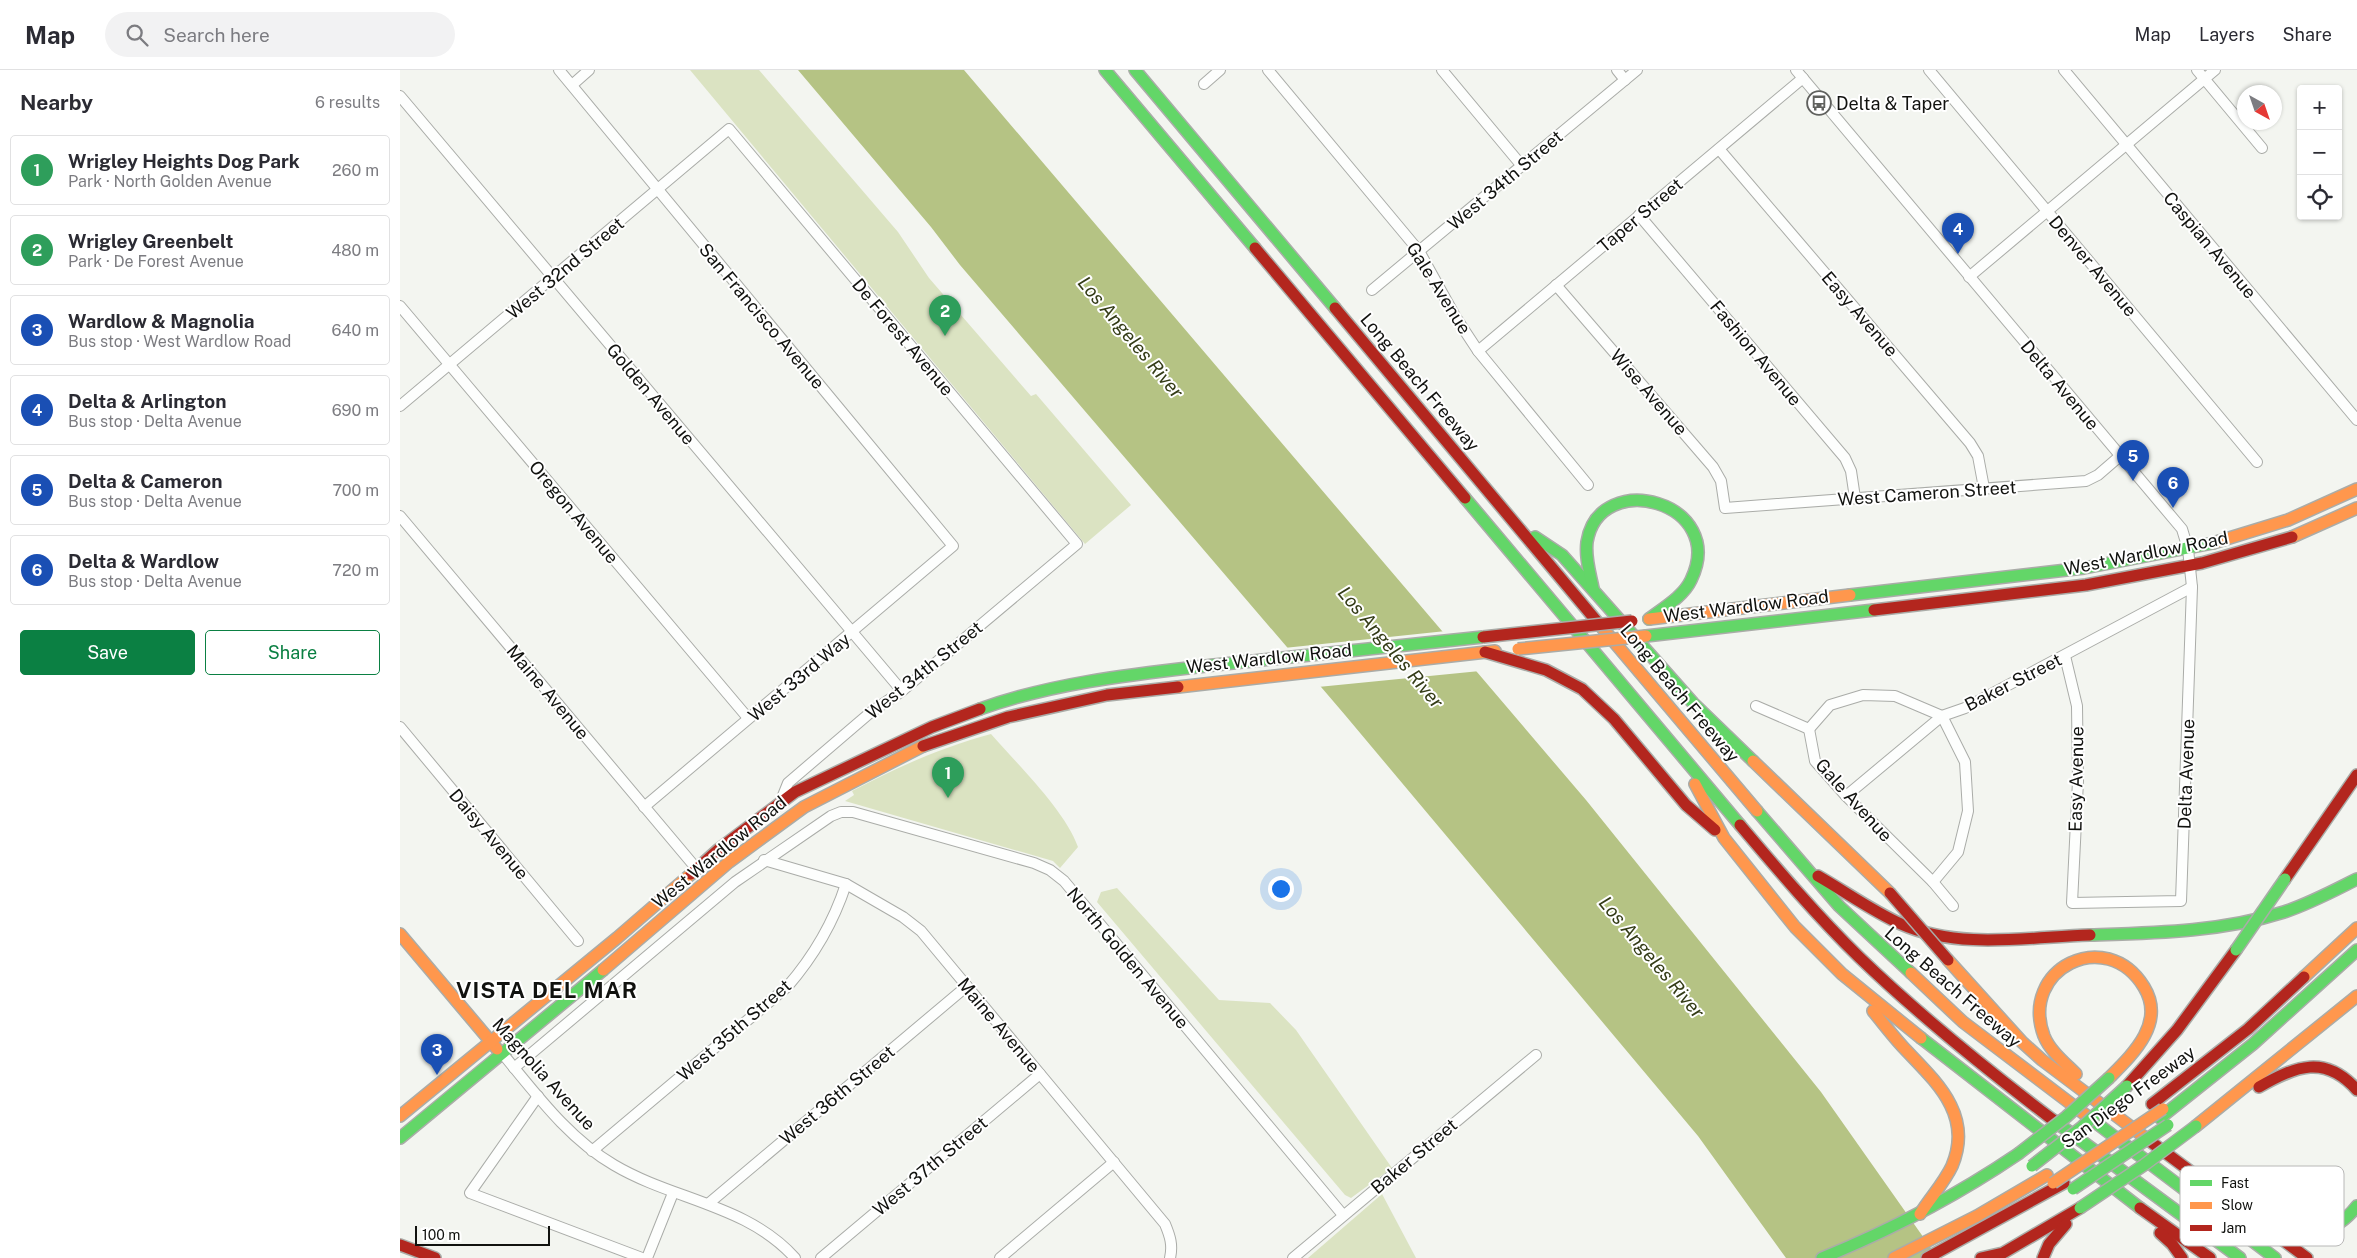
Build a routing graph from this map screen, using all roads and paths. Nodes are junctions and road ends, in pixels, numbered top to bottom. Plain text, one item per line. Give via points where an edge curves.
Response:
1 (559, 70) edge
2 (589, 70) edge
3 (1105, 70) edge
4 (1135, 70) edge
5 (1220, 70) edge
6 (1268, 70) edge
7 (1442, 70) edge
8 (1617, 70) edge
9 (1636, 70) edge
10 (1796, 70) edge
11 (1930, 70) edge
12 (2064, 70) edge
13 (2197, 70) edge
14 (2215, 70) edge
15 (1803, 78) junction
16 (2204, 79) junction
17 (1625, 80) junction
18 (1204, 84) dead end
19 (572, 85) junction
20 (400, 96) edge
21 (729, 129) joint
22 (2126, 145) junction
23 (2262, 148) dead end
24 (1719, 149) junction
25 (1522, 166) junction
26 (657, 191) junction
27 (2047, 211) junction
28 (1640, 215) junction
29 (1419, 251) junction
30 (1969, 277) junction
31 (553, 278) junction
32 (1556, 285) junction
33 (1372, 290) dead end
34 (400, 306) edge
35 (1478, 351) junction
36 (450, 365) junction
37 (400, 406) edge
38 (2357, 420) edge
39 (2120, 456) junction
40 (2257, 462) dead end
41 (1588, 485) dead end
42 (1984, 488) junction
43 (2357, 490) edge
44 (1855, 498) junction
45 (1725, 508) joint
46 (2357, 508) edge
47 (400, 516) edge
48 (1518, 526) junction
49 (1077, 544) joint
50 (953, 546) joint
51 (2188, 549) junction
52 (2190, 566) junction
53 (2192, 587) junction
54 (1593, 588) junction
55 (1649, 619) junction
56 (852, 632) junction
57 (1485, 652) junction
58 (2065, 656) junction
59 (902, 690) junction
60 (1756, 706) dead end
61 (1942, 716) junction
62 (748, 718) junction
63 (400, 727) edge
64 (1810, 729) junction
65 (1674, 745) junction
66 (2357, 775) edge
67 (1846, 796) junction
68 (779, 804) junction
69 (644, 807) junction
70 (841, 812) joint
71 (1724, 838) junction
72 (764, 860) junction
73 (696, 868) junction
74 (1809, 870) junction
75 (2357, 879) edge
76 (1933, 882) junction
77 (846, 884) junction
78 (2072, 903) joint
79 (1953, 906) dead end
80 (2357, 928) edge
81 (400, 934) edge
82 (578, 941) dead end
83 (2357, 942) edge
84 (2357, 950) edge
85 (2357, 964) edge
86 (1842, 974) junction
87 (967, 986) junction
88 (2357, 996) edge
89 (490, 1042) junction
90 (502, 1053) junction
91 (1536, 1055) dead end
92 (514, 1068) junction
93 (1040, 1074) junction
94 (2357, 1090) edge
95 (538, 1096) junction
96 (2112, 1113) junction
97 (400, 1116) edge
98 (2164, 1117) junction
99 (2196, 1126) junction
100 (400, 1138) edge
101 (592, 1151) junction
102 (1114, 1162) junction
103 (2183, 1166) edge
104 (2059, 1183) junction
105 (2180, 1186) edge
106 (2117, 1192) junction
107 (673, 1193) junction
108 (2005, 1200) junction
109 (708, 1204) junction
110 (2357, 1206) edge
111 (2080, 1208) junction
112 (2180, 1213) edge
113 (1920, 1214) junction
114 (1343, 1216) junction
115 (2344, 1220) edge
116 (1985, 1226) junction
117 (2180, 1237) edge
118 (400, 1245) edge
119 (2193, 1246) edge
120 (2224, 1246) edge
121 (2259, 1246) edge
122 (2290, 1246) edge
123 (435, 1258) edge
124 (642, 1258) edge
125 (647, 1258) edge
126 (795, 1258) edge
127 (821, 1258) edge
128 (1000, 1258) edge
129 (1170, 1258) edge
130 (1293, 1258) edge
131 (1822, 1258) edge
132 (1894, 1258) edge
133 (1914, 1258) edge
134 (1927, 1258) edge
135 (1950, 1258) edge
136 (1981, 1258) edge
137 (2043, 1258) edge
138 (2182, 1258) edge
139 (2210, 1258) edge
140 (2240, 1258) edge
141 (2275, 1258) edge
142 (2306, 1258) edge

1 - 19 street, San Francisco Avenue
2 - 19 street
3 - 65 main road
4 - 48 main road, Long Beach Freeway
5 - 18 street
6 - 29 street, Gale Avenue
7 - 25 street
8 - 17 street
9 - 17 street, West 34th Street
10 - 15 street, Delta Avenue
11 - 27 street, Denver Avenue
12 - 22 street, Caspian Avenue
13 - 16 street
14 - 16 street
15 - 24 street, Taper Street
15 - 30 street, Delta Avenue
16 - 22 street
16 - 23 street
17 - 25 street, West 34th Street
19 - 26 street, San Francisco Avenue
20 - 31 street, Golden Avenue
21 - 26 street, West 32nd Street
21 - 49 street, De Forest Avenue
22 - 27 street
22 - 38 street, Caspian Avenue
24 - 28 street, Taper Street
24 - 42 street, Easy Avenue via 1970,443 1978,456
25 - 29 street, West 34th Street
26 - 31 street, West 32nd Street
26 - 50 street, San Francisco Avenue
27 - 30 street
27 - 40 street, Denver Avenue
28 - 32 street, Taper Street
28 - 44 street, Fashion Avenue via 1845,458 1851,471
29 - 33 street, West 34th Street
29 - 35 street, Gale Avenue
30 - 39 street, Delta Avenue
31 - 36 street, West 32nd Street
31 - 56 street, Golden Avenue
32 - 35 street, Taper Street
32 - 45 street, Wise Avenue via 1713,467 1721,482
34 - 36 street, Oregon Avenue
35 - 41 street, Gale Avenue
36 - 37 street, West 32nd Street
36 - 62 street, Oregon Avenue
39 - 42 street, West Cameron Street via 2086,481
39 - 51 street, Delta Avenue via 2182,529
42 - 44 street, West Cameron Street
43 - 51 main road, West Wardlow Road via 2288,520
44 - 45 street, West Cameron Street
46 - 52 main road, West Wardlow Road via 2294,536
47 - 69 street, Maine Avenue
48 - 54 main road via 1562,555
48 - 74 main road, Long Beach Freeway
49 - 59 street, West 34th Street
50 - 56 street, West 33rd Way
51 - 52 street, Delta Avenue
51 - 55 main road, West Wardlow Road via 2084,568
52 - 53 street, Delta Avenue
52 - 57 main road, West Wardlow Road, bridge via 2086,585
53 - 58 street, Baker Street
53 - 78 street, Delta Avenue via 2181,901
54 - 55 main road via 1587,542 1601,516 1625,501 1647,499 1666,505 1690,527 1697,559 1692,580 1686,589
54 - 96 main road, bridge via 1693,703 1890,893 2022,1042
55 - 68 main road, West Wardlow Road, bridge via 1105,678 1003,701 932,727 795,792
56 - 59 street, Golden Avenue
56 - 62 street, West 33rd Way
57 - 71 main road via 1542,668 1592,697 1686,805
57 - 90 main road, West Wardlow Road via 1107,695 1008,717 918,748 804,807 729,862
58 - 61 street, Baker Street via 1965,708
58 - 78 street, Easy Avenue via 2077,706 2078,781
59 - 68 street, West 34th Street via 871,712 788,783
60 - 64 street
61 - 64 street via 1895,696 1862,694 1830,705
61 - 67 street, Baker Street
61 - 76 street via 1965,762 1968,811 1958,852
62 - 69 street, West 33rd Way
63 - 82 street, Daisy Avenue
64 - 67 street, Gale Avenue via 1815,761
65 - 71 main road
65 - 112 main road via 1794,887 1874,972 1990,1072
66 - 108 main road, bridge via 2177,1030 2127,1086 2032,1166
67 - 76 street, Gale Avenue
68 - 73 main road, West Wardlow Road
69 - 73 street, Maine Avenue
70 - 72 street, West Wardlow Road
70 - 114 street, North Golden Avenue via 853,812 1034,863 1064,881
71 - 86 main road via 1794,927
72 - 77 street, Maine Avenue
72 - 92 street, West Wardlow Road
73 - 89 main road, West Wardlow Road
74 - 75 main road via 1874,910 1914,929 1948,937 1984,939 2186,932 2226,927 2298,908
74 - 105 main road, Long Beach Freeway via 1878,945 1962,1022
76 - 79 street, Gale Avenue
77 - 87 street, Maine Avenue via 903,917 920,931
77 - 101 street, West 35th Street via 824,938 808,964 787,987
80 - 104 main road, San Diego Freeway via 2248,1029
81 - 89 main road, Magnolia Avenue
83 - 98 main road
84 - 98 main road via 2253,1044
85 - 98 main road, San Diego Freeway via 2268,1045
86 - 106 main road via 1954,1066
86 - 113 main road via 1902,1046 1945,1091 1955,1114 1958,1137 1954,1162
87 - 93 street, Maine Avenue
87 - 109 street, West 36th Street
88 - 99 main road
89 - 90 main road, Magnolia Avenue
89 - 97 main road, West Wardlow Road
90 - 92 street, Magnolia Avenue
90 - 100 main road, West Wardlow Road
91 - 114 street, Baker Street
92 - 95 street, Magnolia Avenue
93 - 102 street, Maine Avenue
93 - 127 street, West 37th Street
94 - 99 main road via 2346,1077 2334,1070 2315,1066 2299,1068 2271,1080
95 - 101 street, Magnolia Avenue via 555,1117
95 - 124 street via 470,1193
96 - 103 main road
96 - 113 main road, bridge via 2056,1054 2040,1027 2039,1001 2046,984 2073,960 2099,956 2117,961 2133,971 2150,1000 2150,1020 2144,1038 2130,1057 2109,1078 2066,1117 1961,1192
98 - 104 main road, San Diego Freeway, bridge
98 - 104 main road, bridge
99 - 111 main road, bridge
101 - 107 street, Magnolia Avenue
102 - 128 street
102 - 129 street, Maine Avenue via 1165,1224 1170,1236
104 - 108 main road, San Diego Freeway
104 - 116 main road, San Diego Freeway
104 - 116 main road
106 - 117 main road
106 - 138 main road via 2172,1244
107 - 109 street, Magnolia Avenue
107 - 125 street
108 - 116 main road, San Diego Freeway
109 - 126 street, Magnolia Avenue via 746,1220 776,1238
110 - 115 main road
111 - 136 main road via 2003,1253
111 - 137 main road via 2049,1244
113 - 131 main road
114 - 130 street, Baker Street
116 - 132 main road, San Diego Freeway
116 - 133 main road
116 - 134 main road
116 - 135 main road, San Diego Freeway
118 - 123 main road
119 - 139 main road
120 - 140 main road
121 - 141 main road, Long Beach Freeway
122 - 142 main road

